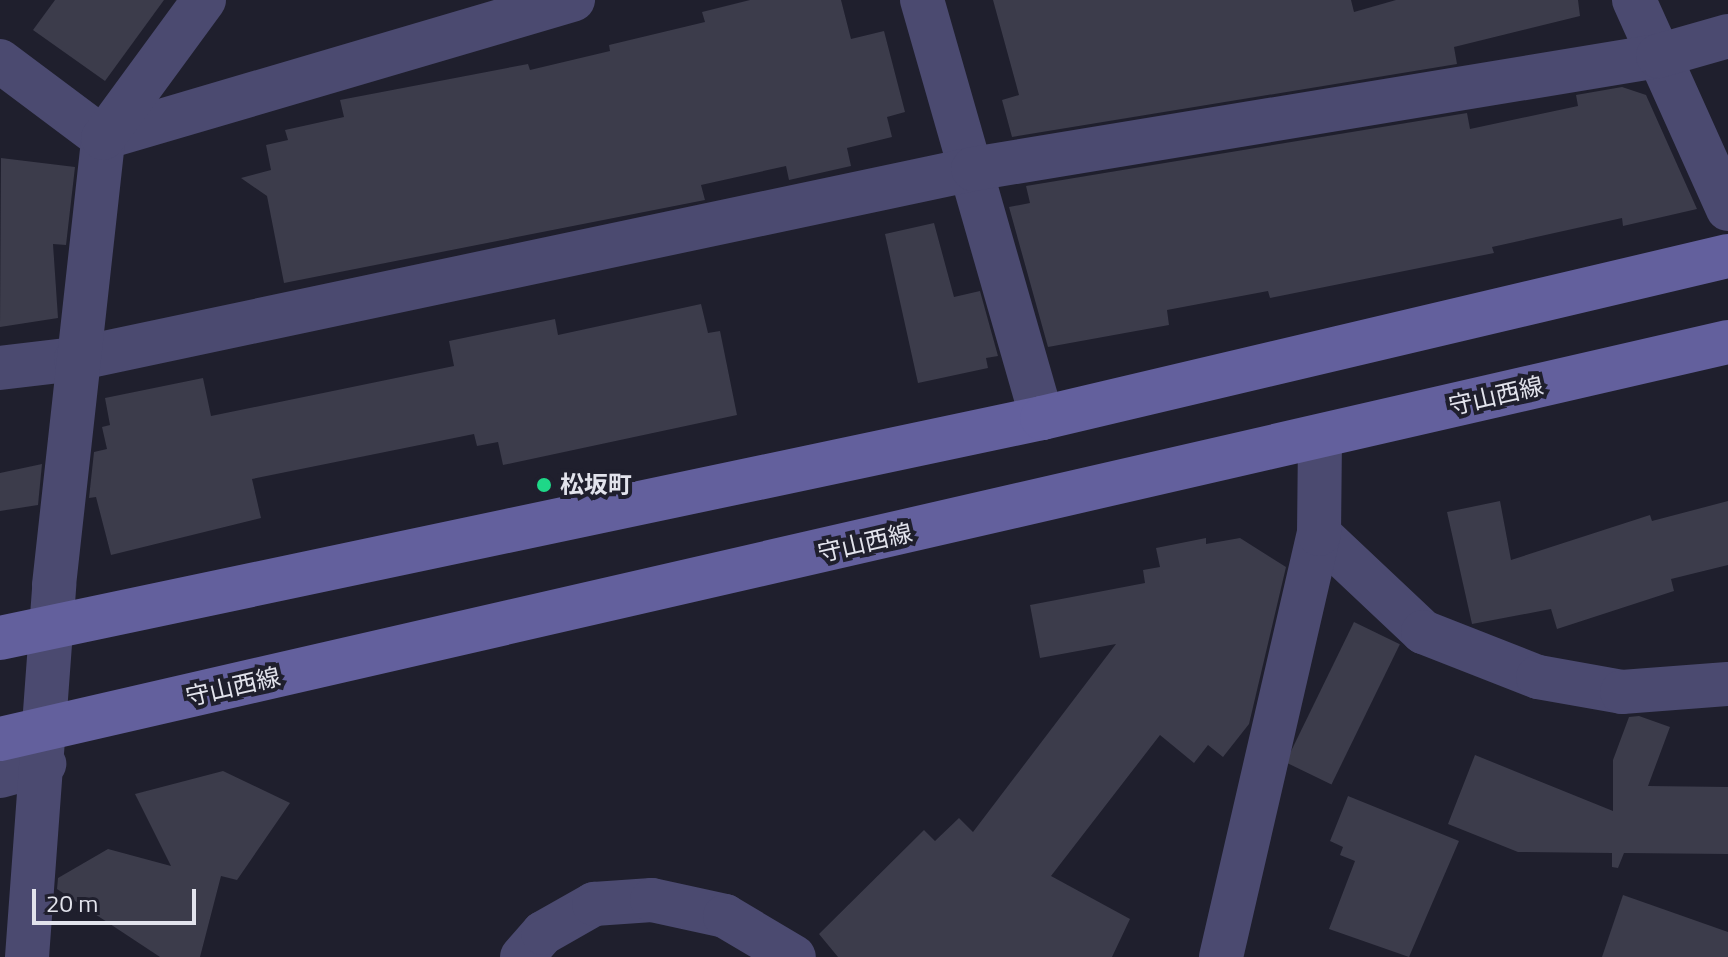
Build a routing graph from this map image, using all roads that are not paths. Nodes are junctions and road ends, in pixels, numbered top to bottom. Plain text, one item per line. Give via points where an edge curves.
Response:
1 (204, 0) edge
2 (573, 0) edge
3 (922, 0) edge
4 (1634, 0) edge
5 (1728, 36) edge
6 (1658, 56) junction
7 (0, 61) edge
8 (103, 138) junction
9 (973, 169) junction
10 (1728, 209) edge
11 (1728, 256) edge
12 (1728, 342) edge
13 (76, 359) junction
14 (0, 368) edge
15 (1042, 418) junction
16 (1320, 437) junction
17 (1319, 534) junction
18 (51, 627) junction
19 (0, 638) edge
20 (1728, 684) edge
21 (0, 739) edge
22 (46, 746) junction
23 (0, 776) edge
24 (27, 957) edge
25 (522, 957) edge
26 (794, 957) edge
27 (1221, 957) edge

1 - 8 street
2 - 8 street
3 - 9 street
4 - 6 street
5 - 6 street
6 - 9 street
6 - 10 street
7 - 8 street
8 - 13 street
9 - 13 street
9 - 15 street
11 - 15 main road
12 - 16 main road, 守山西線
13 - 14 street
13 - 18 street
15 - 18 main road
16 - 17 street
16 - 22 main road, 守山西線
17 - 20 street via 1423,632 1538,677 1622,692
17 - 27 street
18 - 19 main road
18 - 22 street
21 - 22 main road, 守山西線
22 - 23 street
22 - 24 street
25 - 26 street via 543,933 594,904 652,900 725,916

